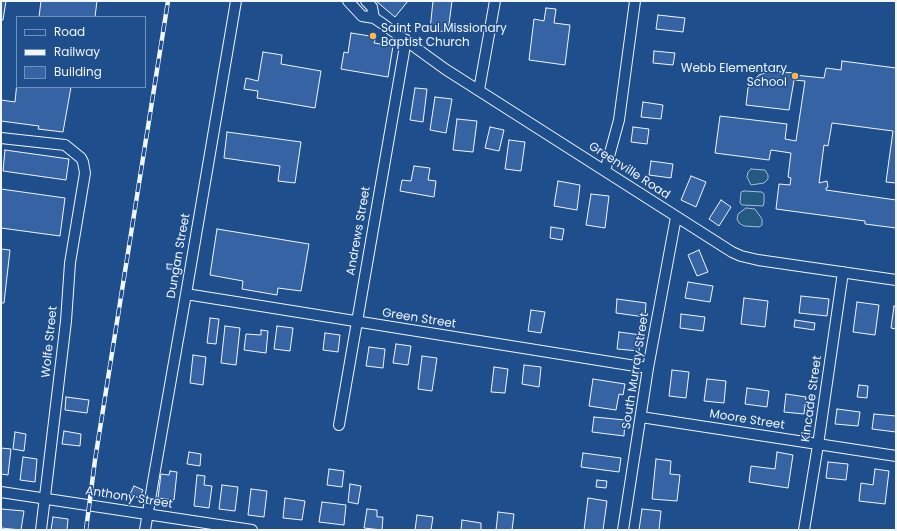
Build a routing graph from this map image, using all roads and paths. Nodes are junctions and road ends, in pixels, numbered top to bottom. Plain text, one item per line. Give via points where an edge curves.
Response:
1 (236, 1) edge
2 (348, 1) edge
3 (366, 1) edge
4 (495, 1) edge
5 (635, 1) edge
6 (374, 18) junction
7 (406, 40) junction
8 (479, 90) junction
9 (1, 138) edge
10 (605, 171) junction
11 (676, 217) junction
12 (843, 272) junction
13 (896, 280) edge
14 (186, 294) junction
15 (356, 322) junction
16 (648, 368) junction
17 (641, 417) junction
18 (339, 425) dead end
19 (818, 445) junction
20 (896, 456) edge
21 (1, 492) edge
22 (44, 498) junction
23 (148, 514) junction
24 (41, 530) edge
25 (145, 530) edge
26 (252, 530) edge
27 (623, 530) edge
28 (804, 530) edge

1 - 14 street, Dungan Street
2 - 6 street, Greenville Road via 362,16
3 - 6 street via 372,7
4 - 8 street
5 - 10 street via 618,120
6 - 7 street, Greenville Road
7 - 8 street, Greenville Road
7 - 15 street, Andrews Street
8 - 10 street, Greenville Road
9 - 22 street, Wolfe Street via 65,146 81,158 85,173 70,263 66,321
10 - 11 street, Greenville Road
11 - 12 street, Greenville Road via 741,256
11 - 16 street, South Murray Street
12 - 13 street, Greenville Road
12 - 19 street, Kincade Street
14 - 15 street, Green Street
14 - 23 street, Dungan Street
15 - 16 street, Green Street
15 - 18 street, Andrews Street
16 - 17 street, South Murray Street
17 - 19 street, Moore Street
17 - 27 street, South Murray Street
19 - 20 street, Moore Street
19 - 28 street, Kincade Street
21 - 22 street, Anthony Street
22 - 23 street, Anthony Street
22 - 24 street, Wolfe Street
23 - 25 street, Dungan Street
23 - 26 street, Anthony Street

